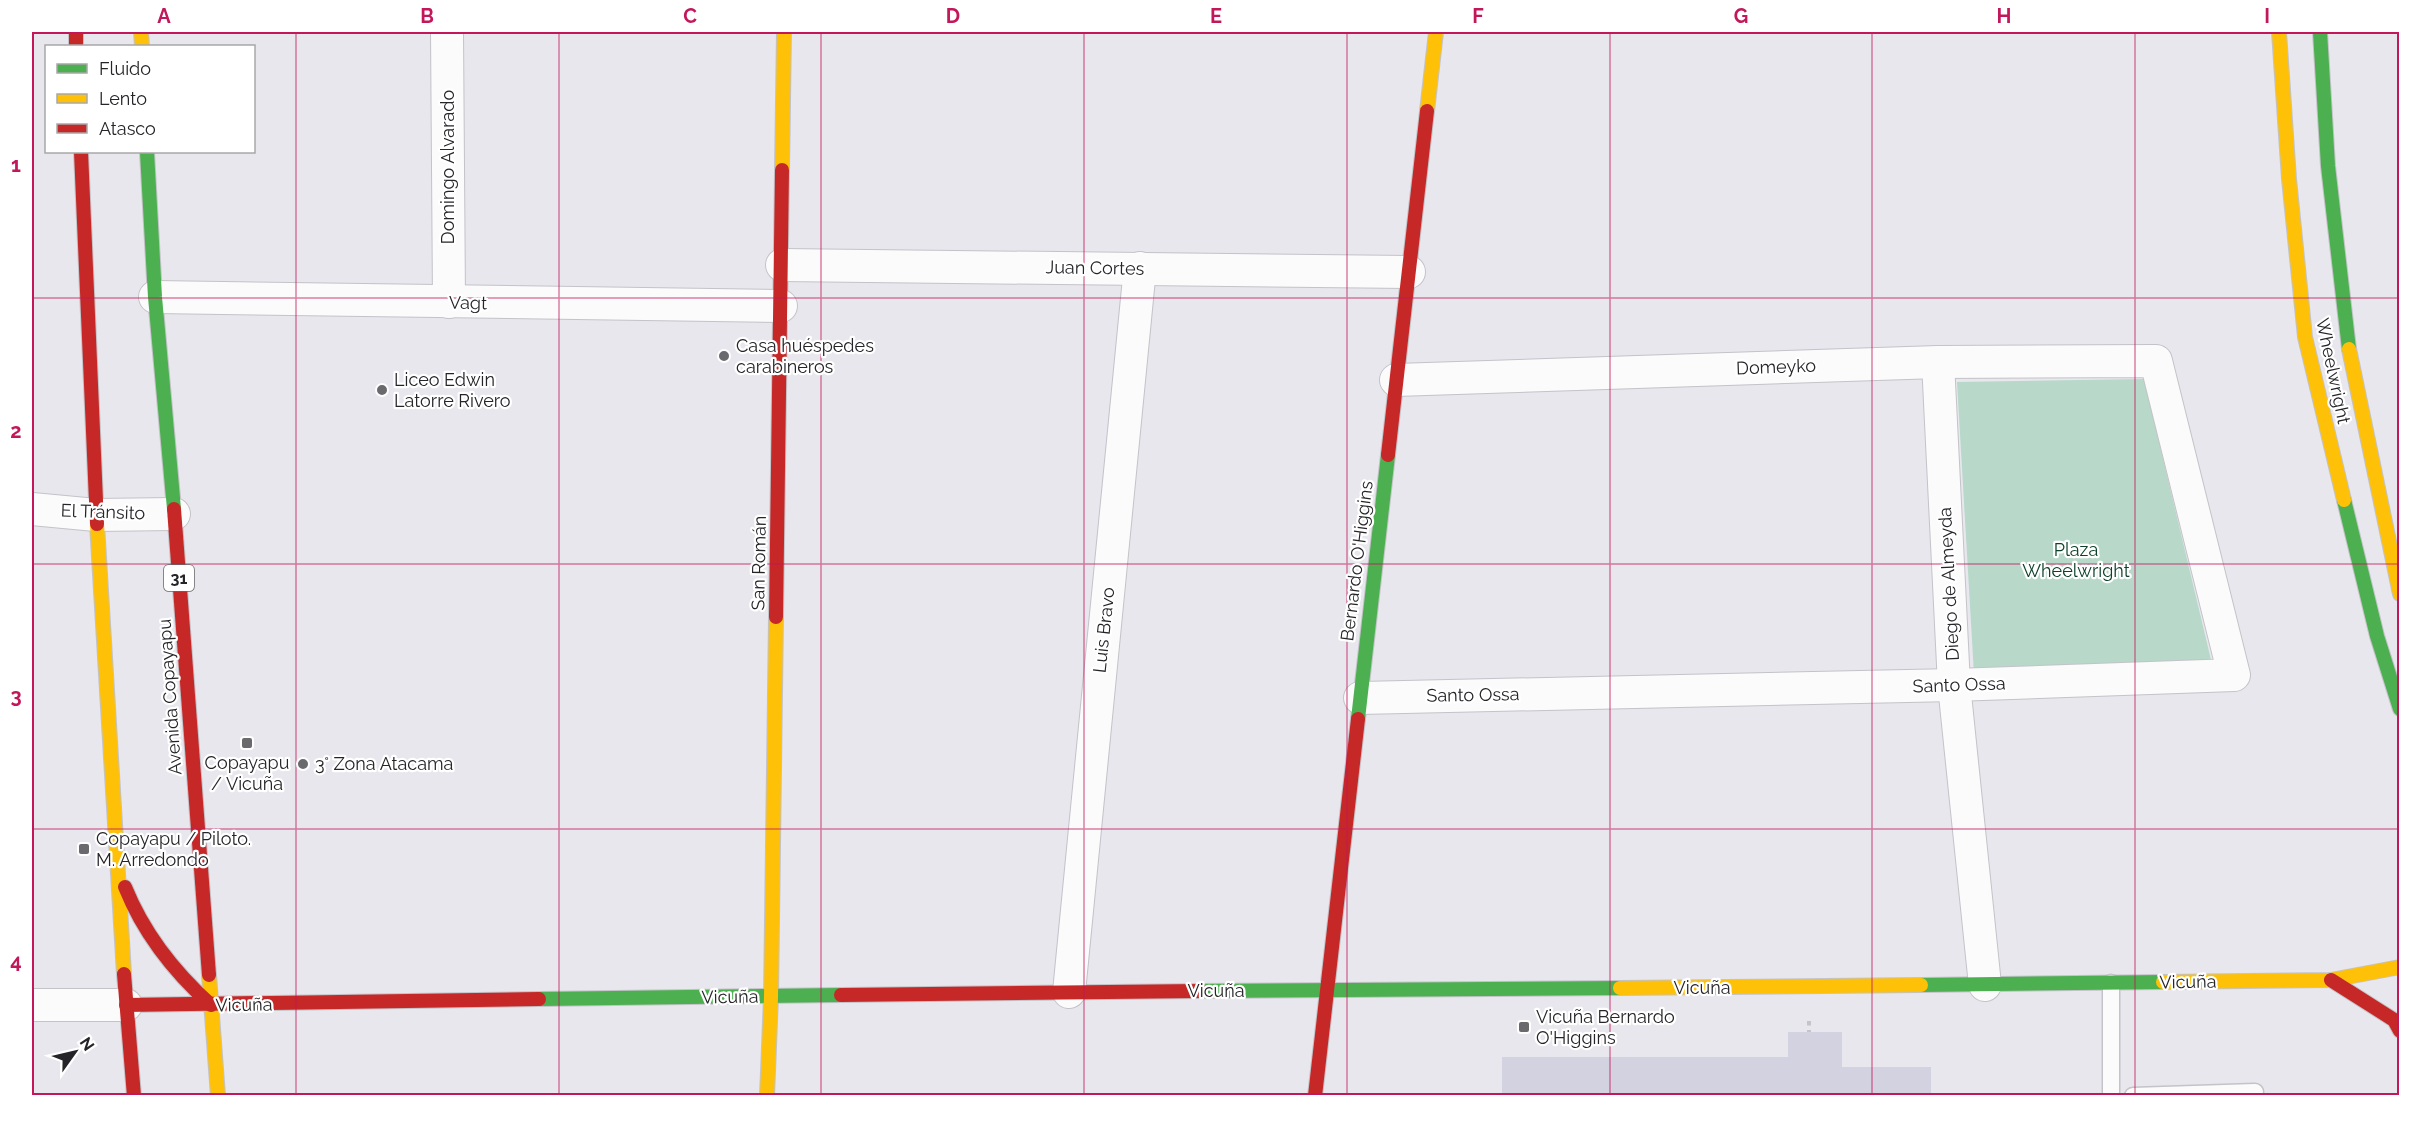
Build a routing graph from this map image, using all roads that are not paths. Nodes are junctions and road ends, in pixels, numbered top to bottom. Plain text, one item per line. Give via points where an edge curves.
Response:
1 (447, 32) edge
2 (784, 32) edge
3 (1436, 32) edge
4 (2279, 32) edge
5 (2320, 32) edge
6 (81, 153) edge
7 (147, 153) edge
8 (782, 265) junction
9 (1140, 268) junction
10 (1409, 273) junction
11 (155, 297) junction
12 (449, 302) junction
13 (781, 306) junction
14 (2156, 360) joint
15 (1938, 362) junction
16 (1396, 381) junction
17 (32, 508) edge
18 (174, 514) junction
19 (96, 515) junction
20 (2400, 594) edge
21 (1954, 686) junction
22 (1360, 698) junction
23 (2400, 709) edge
24 (117, 867) junction
25 (2400, 967) edge
26 (2331, 980) junction
27 (2111, 983) junction
28 (1985, 986) junction
29 (1326, 991) junction
30 (1069, 992) junction
31 (771, 997) junction
32 (32, 1005) edge
33 (126, 1005) junction
34 (211, 1005) junction
35 (2400, 1031) edge
36 (2255, 1092) dead end
37 (134, 1095) edge
38 (218, 1095) edge
39 (767, 1095) edge
40 (1315, 1095) edge
41 (2111, 1095) edge
42 (2133, 1095) edge

1 - 12 street, Domingo Alvarado
2 - 8 main road, San Román
3 - 10 main road, Bernardo O'Higgins
4 - 23 main road, Wheelwright via 2305,337 2377,636
5 - 20 main road, Wheelwright via 2328,166 2347,339
6 - 19 main road
7 - 11 main road, Avenida Copayapu / 31
8 - 9 street, Juan Cortes
8 - 13 main road, San Román
9 - 10 street, Juan Cortes
9 - 30 street, Luis Bravo
10 - 16 main road, Bernardo O'Higgins
11 - 12 street, Vagt
11 - 18 main road, Avenida Copayapu / 31
12 - 13 street, Vagt
13 - 31 main road, San Román
14 - 15 street, Domeyko
14 - 21 street, Santo Ossa via 2234,675
15 - 16 street, Domeyko
15 - 21 street, Diego de Almeyda
16 - 22 main road, Bernardo O'Higgins
17 - 19 street, El Tránsito
18 - 19 street, El Tránsito
18 - 34 main road, Avenida Copayapu / 31
19 - 24 main road
21 - 22 street, Santo Ossa
21 - 28 street, Diego de Almeyda
22 - 29 main road, Bernardo O'Higgins
24 - 33 main road
24 - 34 main road via 152,940 177,973
25 - 26 main road, Vicuña
26 - 27 main road, Vicuña
26 - 35 main road via 2394,1020
27 - 28 main road, Vicuña
27 - 41 lane
28 - 29 main road, Vicuña
29 - 30 main road, Vicuña
29 - 40 main road, Bernardo O'Higgins
30 - 31 main road, Vicuña
31 - 34 main road, Vicuña
31 - 39 main road, San Román
32 - 33 street, Vicuña
33 - 34 main road, Vicuña
33 - 37 main road
34 - 38 main road, Avenida Copayapu / 31
36 - 42 lane

